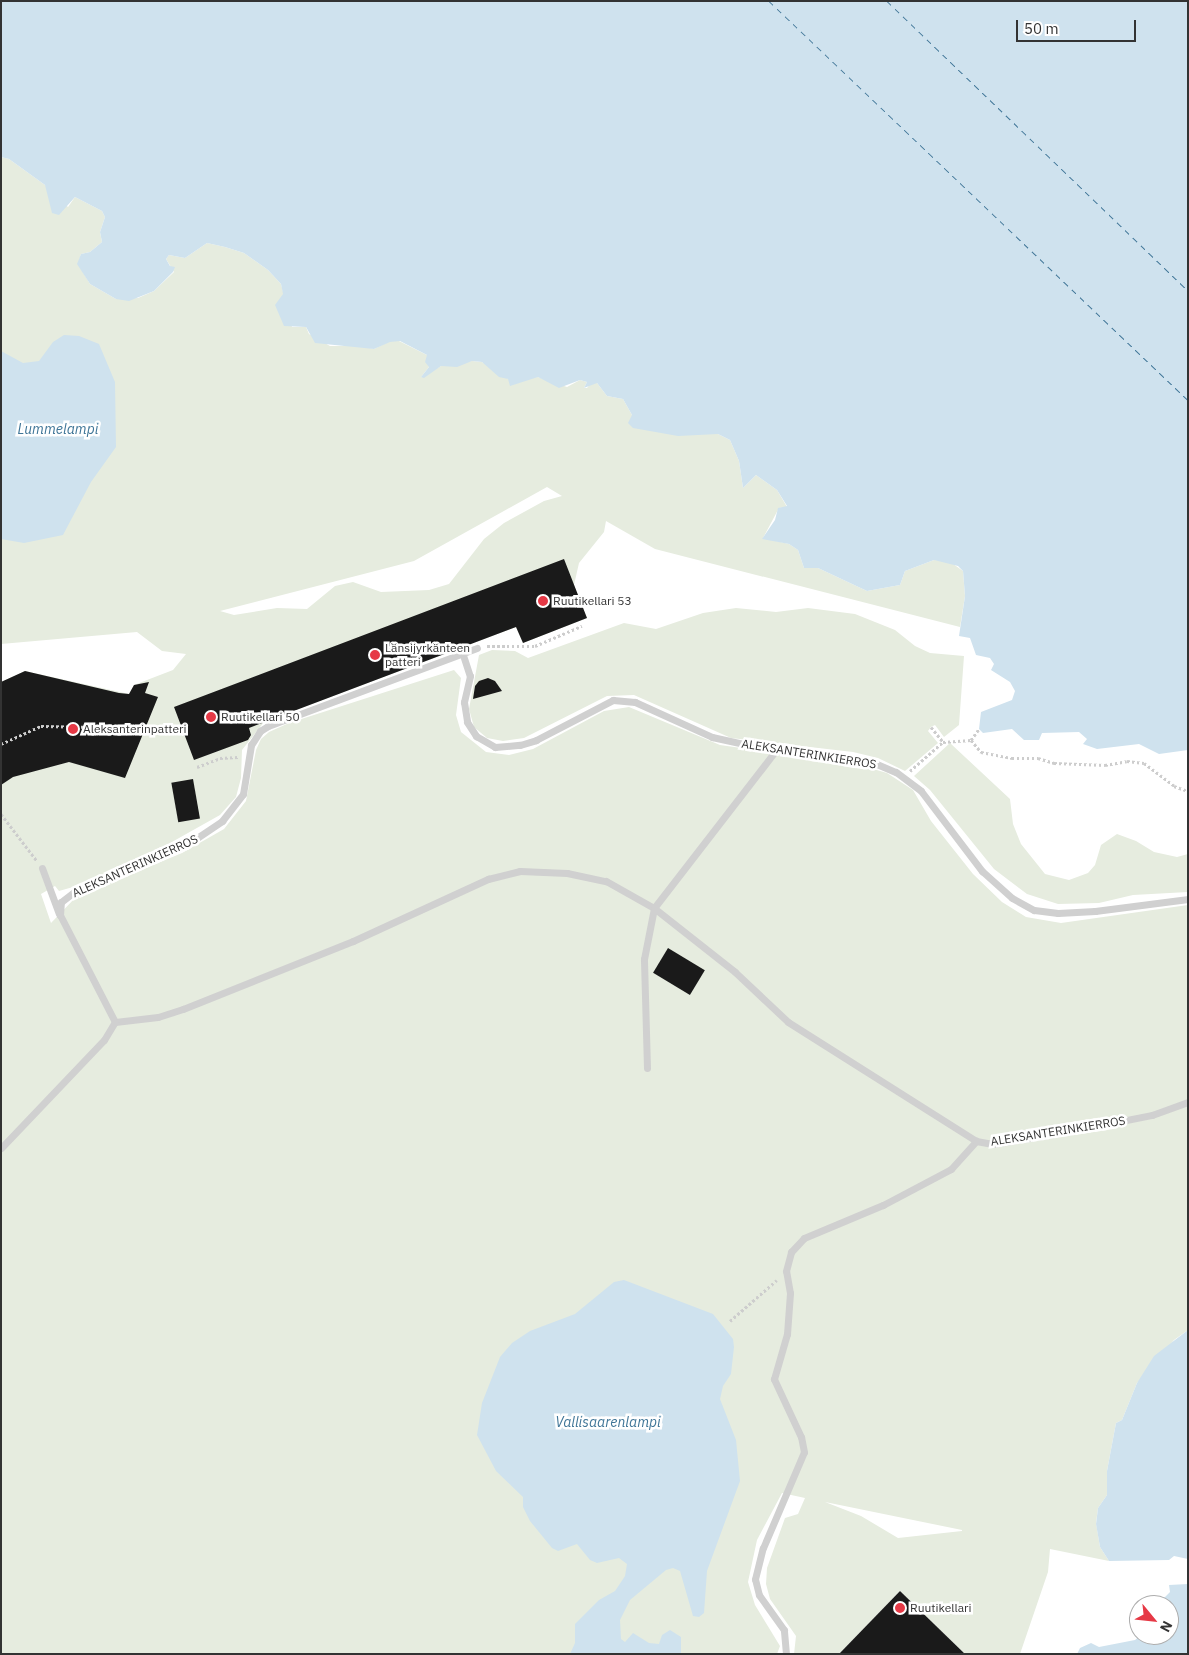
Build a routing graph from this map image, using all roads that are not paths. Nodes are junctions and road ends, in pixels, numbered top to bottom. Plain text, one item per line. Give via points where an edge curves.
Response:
1 (477, 648) road end
2 (463, 655) junction
3 (777, 749) junction
4 (42, 868) road end
5 (1188, 899) edge
6 (654, 908) junction
7 (60, 915) junction
8 (115, 1022) junction
9 (647, 1068) dead end
10 (1188, 1102) edge
11 (976, 1141) junction
12 (1, 1148) edge
13 (786, 1654) edge

1 - 2 lane, ALEKSANTERINKIERROS
2 - 3 lane, ALEKSANTERINKIERROS via 470,676 464,702 467,722 476,736 495,746 520,745 536,740 602,704 623,700 646,706 712,737
2 - 7 lane, ALEKSANTERINKIERROS via 268,726 255,737 248,758 243,794 222,821 185,846 66,896 61,902
3 - 5 lane, ALEKSANTERINKIERROS via 872,762 904,776 921,791 982,871 1012,898 1034,910 1058,913 1095,911
3 - 6 lane
4 - 7 lane
6 - 8 lane via 606,881 520,871 488,879 353,941 183,1009 158,1017
6 - 9 lane via 644,959
6 - 11 lane via 735,972 788,1022
7 - 8 lane
8 - 12 lane via 104,1040
10 - 11 lane, ALEKSANTERINKIERROS via 1152,1115 1066,1132 993,1144
11 - 13 lane, ALEKSANTERINKIERROS via 951,1169 882,1205 804,1238 791,1252 786,1271 790,1292 788,1334 774,1379 801,1437 804,1452 763,1548 755,1579 759,1596 784,1630

